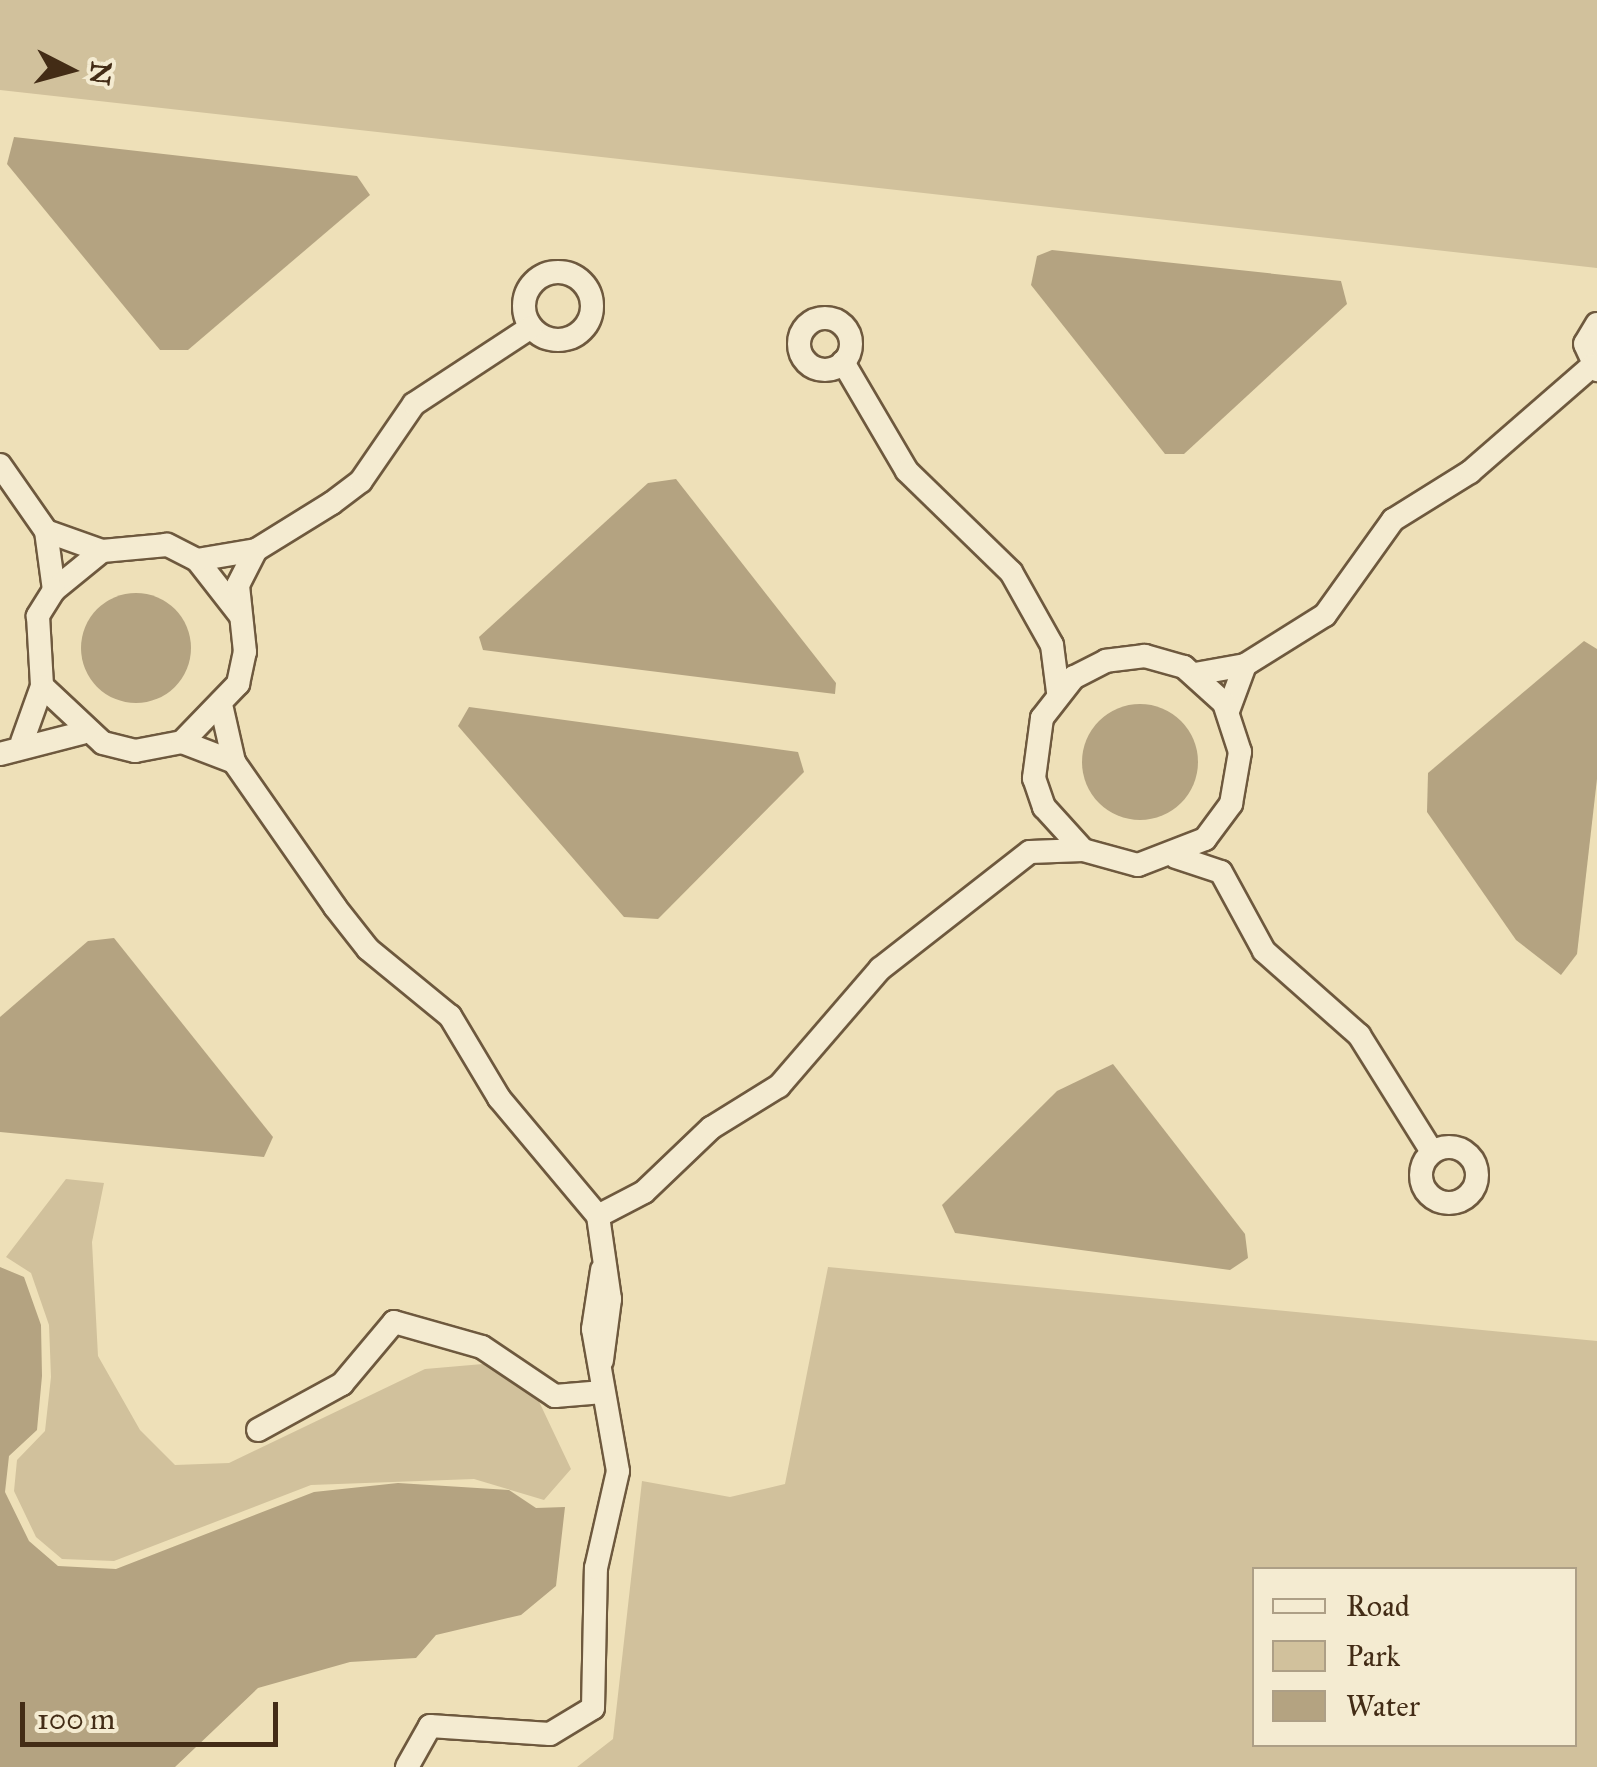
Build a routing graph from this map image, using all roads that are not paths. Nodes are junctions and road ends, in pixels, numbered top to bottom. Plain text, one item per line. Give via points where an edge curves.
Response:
1 (1597, 324) edge
2 (531, 327) dead end
3 (843, 362) dead end
4 (1594, 368) edge
5 (0, 465) edge
6 (46, 531) junction
7 (102, 550) junction
8 (256, 550) junction
9 (197, 560) junction
10 (54, 590) junction
11 (240, 615) junction
12 (1052, 645) junction
13 (1093, 665) junction
14 (1245, 665) junction
15 (1195, 674) junction
16 (42, 686) junction
17 (1058, 692) junction
18 (222, 709) junction
19 (1228, 711) junction
20 (82, 733) junction
21 (22, 742) junction
22 (182, 742) junction
23 (0, 754) edge
24 (234, 762) junction
25 (1044, 808) junction
26 (1220, 822) junction
27 (1082, 850) junction
28 (1030, 852) junction
29 (1176, 857) junction
30 (1220, 872) junction
31 (1432, 1152) dead end
32 (598, 1216) junction
33 (603, 1392) junction
34 (258, 1430) dead end
35 (407, 1767) edge

1 - 4 street via 1585,344
2 - 8 street via 414,404 360,481
3 - 12 street via 906,471 991,544
4 - 14 street via 1470,472 1393,520 1325,615
5 - 6 street
6 - 7 street
6 - 10 street
7 - 9 street via 168,545
7 - 10 street
8 - 9 street
8 - 11 street via 238,585
9 - 11 street
10 - 16 street via 33,643
11 - 18 street via 245,652
12 - 13 street
12 - 17 street
13 - 15 street via 1145,656
13 - 17 street
14 - 15 street
14 - 19 street
15 - 19 street
16 - 20 street
16 - 21 street
17 - 25 street via 1034,748
18 - 22 street
18 - 24 street
19 - 26 street via 1240,762
20 - 21 street
20 - 22 street via 134,751
21 - 23 street
22 - 24 street
24 - 32 street via 368,949 450,1016 499,1098
25 - 27 street
25 - 28 street
26 - 29 street
26 - 30 street
27 - 28 street
27 - 29 street via 1138,864
28 - 32 street via 880,969 779,1086 711,1128 644,1192
29 - 30 street
30 - 31 street via 1264,951 1359,1035
32 - 33 street via 602,1270 592,1298
33 - 34 street via 555,1396 482,1347 394,1322 342,1384
33 - 35 street via 618,1470 596,1568 593,1708 550,1734 430,1726

